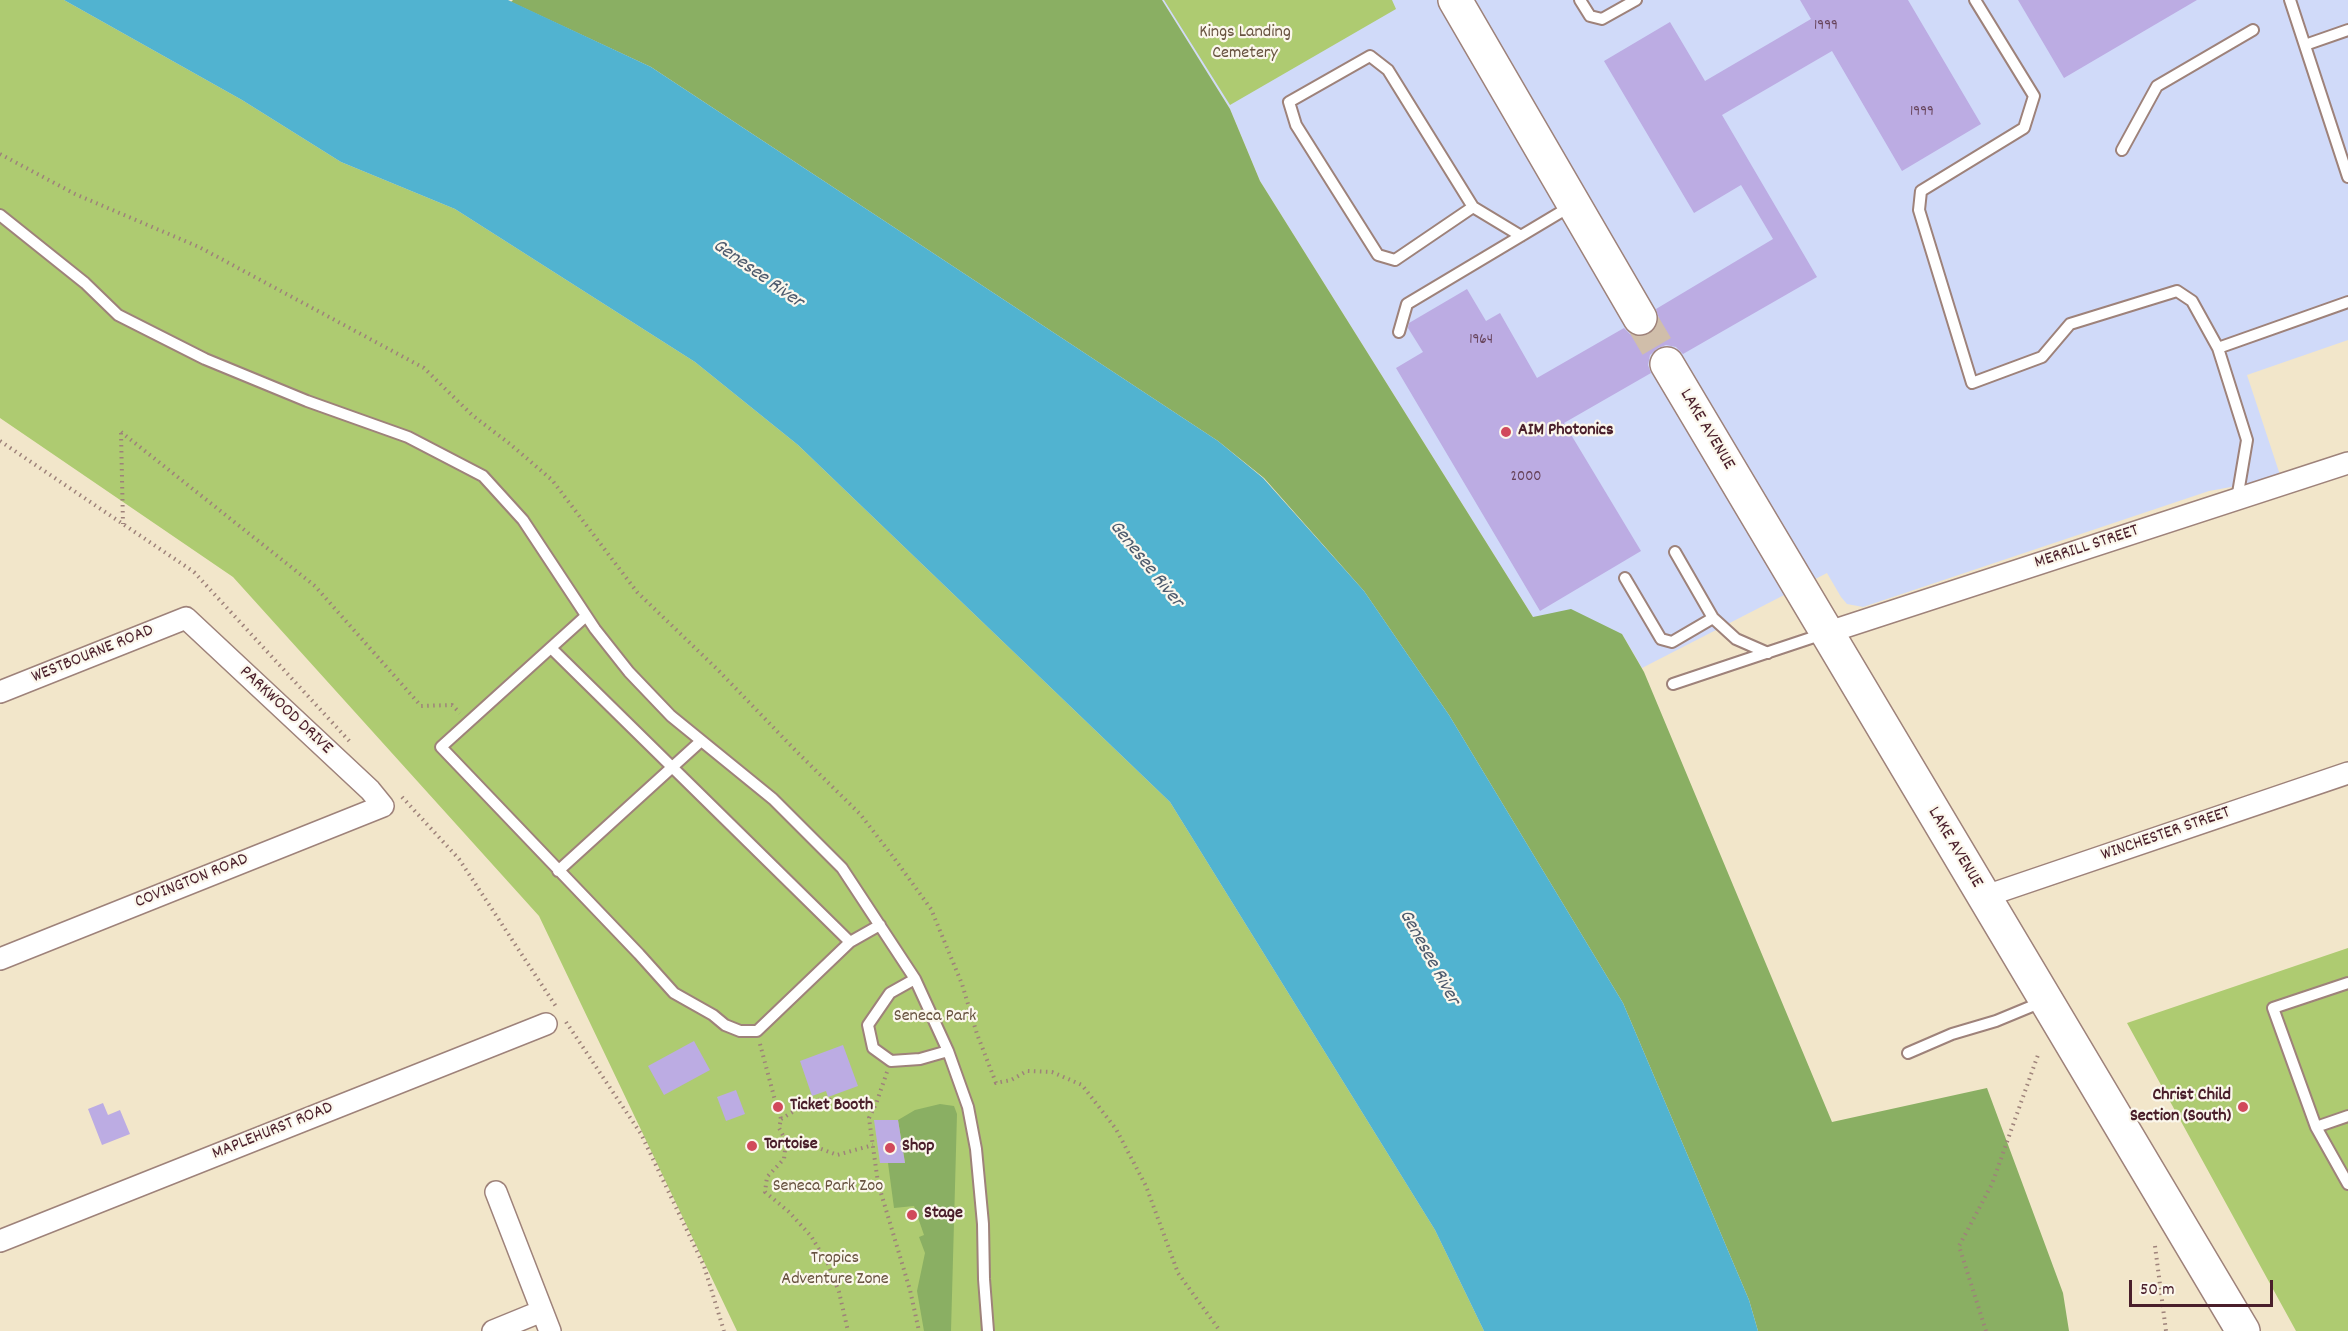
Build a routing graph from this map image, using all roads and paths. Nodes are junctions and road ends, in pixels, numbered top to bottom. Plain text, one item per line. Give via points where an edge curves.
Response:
1 (1455, 0) edge
2 (1580, 0) edge
3 (1636, 0) edge
4 (1975, 0) edge
5 (2290, 0) edge
6 (2253, 30) dead end
7 (2348, 30) edge
8 (2305, 45) junction
9 (2122, 150) dead end
10 (2348, 177) edge
11 (1574, 204) junction
12 (1473, 207) junction
13 (0, 215) edge
14 (1521, 236) junction
15 (2348, 302) edge
16 (1640, 318) tunnel mouth
17 (1399, 332) dead end
18 (2218, 348) junction
19 (1667, 364) tunnel mouth
20 (0, 441) edge
21 (2348, 463) edge
22 (2237, 499) junction
23 (123, 524) junction
24 (1675, 552) dead end
25 (1625, 578) dead end
26 (586, 616) junction
27 (186, 618) joint
28 (1713, 618) junction
29 (1826, 633) junction
30 (552, 648) junction
31 (1768, 653) junction
32 (1673, 684) dead end
33 (0, 692) edge
34 (469, 722) junction
35 (701, 741) junction
36 (360, 752) dead end
37 (672, 768) junction
38 (2348, 773) edge
39 (391, 800) junction
40 (558, 871) junction
41 (1983, 897) junction
42 (880, 925) junction
43 (850, 942) junction
44 (0, 959) edge
45 (915, 979) junction
46 (2348, 983) edge
47 (2045, 1001) junction
48 (557, 1018) junction
49 (757, 1031) junction
50 (948, 1051) junction
51 (2038, 1052) dead end
52 (1908, 1053) dead end
53 (891, 1061) junction
54 (996, 1083) dead end
55 (776, 1104) dead end
56 (876, 1104) junction
57 (779, 1111) dead end
58 (2348, 1116) edge
59 (781, 1119) junction
60 (2316, 1127) junction
61 (786, 1141) junction
62 (873, 1145) junction
63 (2348, 1184) edge
64 (496, 1192) dead end
65 (0, 1241) edge
66 (2155, 1246) dead end
67 (546, 1321) edge
68 (494, 1331) edge
69 (724, 1331) edge
70 (848, 1331) edge
71 (919, 1331) edge
72 (988, 1331) edge
73 (1220, 1331) edge
74 (1986, 1331) edge
75 (2166, 1331) edge
76 (2243, 1331) edge

1 - 11 main road
2 - 3 lane via 1590,16 1602,19
4 - 18 lane via 2034,96 2024,128 1921,191 1919,210 1972,383 2042,357 2070,324 2177,291 2192,301
5 - 8 lane
6 - 9 lane via 2157,86
7 - 8 lane
8 - 10 lane
11 - 14 lane
11 - 16 main road
12 - 12 lane via 1388,70 1370,56 1289,102 1296,125 1378,255 1395,260
12 - 14 lane
13 - 26 lane via 85,283 118,315 205,359 408,437 483,476 523,520
14 - 17 lane via 1407,304
15 - 18 lane
18 - 22 lane via 2247,440
19 - 29 main road, LAKE AVENUE
20 - 23 path
21 - 22 street, MERRILL STREET
22 - 29 street, MERRILL STREET
23 - 34 path via 121,432 315,586 421,706 452,705
23 - 36 path via 194,572
24 - 28 lane
25 - 28 lane via 1661,639 1672,642
26 - 30 lane
26 - 35 lane via 628,672
27 - 33 street, WESTBOURNE ROAD
27 - 39 street, PARKWOOD DRIVE via 370,790
28 - 31 lane via 1736,639
29 - 31 lane
29 - 41 main road, LAKE AVENUE
30 - 34 lane
30 - 37 lane
31 - 32 lane
34 - 40 lane via 441,747
35 - 37 lane
35 - 42 lane via 773,799 842,868
37 - 40 lane
37 - 43 lane
38 - 41 street, WINCHESTER STREET
39 - 44 street, COVINGTON ROAD
39 - 48 path via 459,859
40 - 49 lane via 674,993 725,1025 740,1031
41 - 47 main road, LAKE AVENUE
42 - 43 lane
42 - 45 lane
43 - 49 lane
45 - 50 lane
45 - 53 lane via 890,993 868,1025 873,1048
46 - 60 lane via 2273,1008
47 - 52 lane
47 - 76 main road, LAKE AVENUE
48 - 65 street, MAPLEHURST ROAD
48 - 69 path via 641,1134 704,1266
49 - 55 path
50 - 53 lane via 920,1059
50 - 72 lane via 968,1107 976,1149
51 - 74 path via 1992,1184 1959,1246
53 - 56 path
54 - 73 path via 1027,1071 1052,1072 1082,1085 1116,1129 1146,1186 1178,1273
56 - 59 path via 822,1099 808,1102
56 - 62 path via 869,1118
57 - 59 path
58 - 60 lane
59 - 61 path via 779,1128
60 - 63 lane
61 - 62 path via 837,1155
61 - 70 path via 784,1159 767,1177 765,1192 811,1236 828,1264
62 - 71 path via 878,1183
64 - 67 street
66 - 75 path
67 - 68 street

